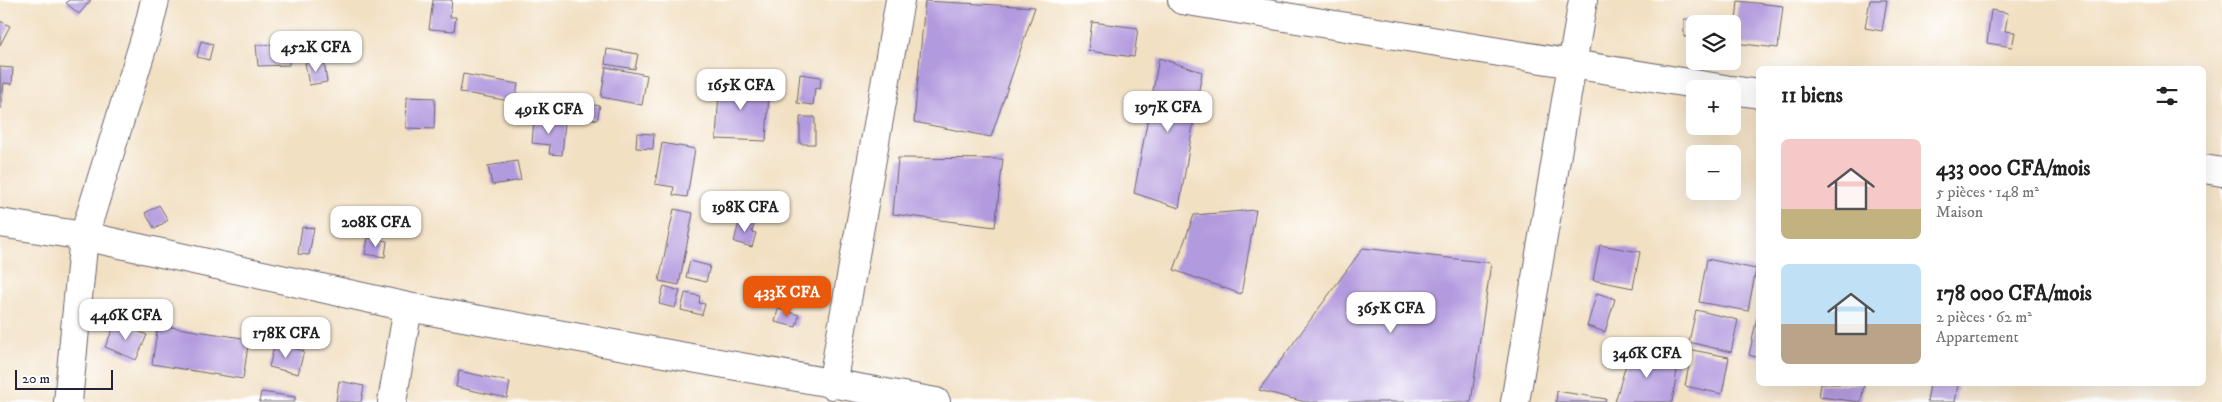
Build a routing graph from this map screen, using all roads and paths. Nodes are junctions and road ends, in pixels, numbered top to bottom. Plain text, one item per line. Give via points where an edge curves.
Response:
1 (155, 0) edge
2 (900, 0) edge
3 (1182, 0) edge
4 (1583, 0) edge
5 (1571, 63) junction
6 (1686, 82) edge
7 (1741, 91) edge
8 (1756, 94) edge
9 (2206, 169) edge
10 (2222, 172) edge
11 (0, 223) edge
12 (84, 236) junction
13 (408, 307) junction
14 (832, 385) junction
15 (68, 402) edge
16 (392, 402) edge
17 (936, 402) edge
18 (1515, 402) edge

1 - 12 street
2 - 14 street
3 - 5 street
4 - 5 street
5 - 6 street
5 - 18 street
7 - 8 street
9 - 10 street
11 - 12 street
12 - 13 street
12 - 15 street
13 - 14 street
13 - 16 street
14 - 17 street

